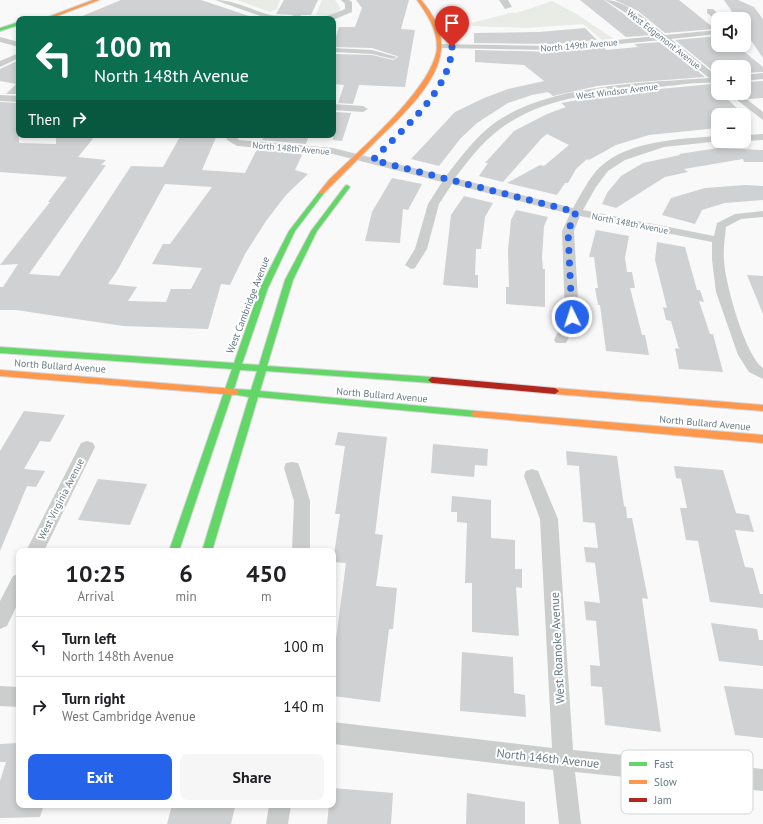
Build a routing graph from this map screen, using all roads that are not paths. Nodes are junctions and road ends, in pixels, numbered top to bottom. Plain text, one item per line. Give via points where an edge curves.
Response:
1 (81, 0) edge
2 (97, 0) edge
3 (219, 0) edge
4 (345, 0) edge
5 (419, 0) edge
6 (613, 0) edge
7 (35, 16) dead end
8 (53, 16) edge
9 (267, 16) edge
10 (336, 16) edge
11 (16, 24) edge
12 (0, 30) edge
13 (16, 30) edge
14 (711, 33) edge
15 (451, 36) dead end
16 (0, 38) edge
17 (664, 38) junction
18 (16, 44) edge
19 (439, 46) junction
20 (336, 50) edge
21 (452, 51) junction
22 (5, 52) dead end
23 (16, 55) edge
24 (16, 56) edge
25 (393, 57) dead end
26 (0, 64) edge
27 (711, 75) edge
28 (763, 76) edge
29 (751, 77) edge
30 (711, 81) edge
31 (0, 98) edge
32 (16, 99) edge
33 (742, 100) edge
34 (336, 108) edge
35 (363, 109) dead end
36 (763, 117) edge
37 (763, 137) edge
38 (751, 138) edge
39 (234, 139) edge
40 (711, 140) edge
41 (358, 156) junction
42 (375, 157) junction
43 (362, 171) dead end
44 (450, 180) junction
45 (352, 182) dead end
46 (576, 212) junction
47 (763, 214) edge
48 (718, 240) junction
49 (411, 265) dead end
50 (561, 340) dead end
51 (0, 350) edge
52 (237, 367) junction
53 (262, 368) junction
54 (0, 373) edge
55 (760, 373) edge
56 (228, 391) junction
57 (254, 393) junction
58 (763, 408) edge
59 (763, 439) edge
60 (88, 447) dead end
61 (292, 468) dead end
62 (532, 476) dead end
63 (37, 548) edge
64 (175, 548) edge
65 (208, 548) edge
66 (302, 548) edge
67 (16, 588) edge
68 (0, 620) edge
69 (0, 696) edge
70 (16, 697) edge
71 (336, 733) edge
72 (563, 760) junction
73 (621, 766) edge
74 (753, 779) edge
75 (763, 780) edge
76 (280, 808) edge
77 (277, 824) edge
78 (570, 824) edge

1 - 7 street
2 - 8 street
3 - 9 street
4 - 10 street via 349,4 349,10
5 - 19 street, West Cambridge Avenue via 433,20
6 - 17 street, West Edgemont Avenue
11 - 12 street
13 - 16 street
14 - 17 street, North 149th Avenue
15 - 21 street
16 - 18 street
17 - 21 street, North 149th Avenue via 548,48
17 - 27 street, West Edgemont Avenue
19 - 21 street, North 149th Avenue
19 - 41 street, West Cambridge Avenue via 433,71 422,89
20 - 25 street via 372,52
22 - 23 street
24 - 26 street
28 - 29 street
30 - 44 street, West Windsor Avenue via 590,92 541,104 498,125 479,143
31 - 32 street
33 - 36 street
34 - 35 street
37 - 38 street
39 - 41 street, North 148th Avenue
40 - 46 street via 664,144 621,158 604,170
41 - 42 street, North 148th Avenue
41 - 52 street, West Cambridge Avenue via 312,204 286,241 265,286
42 - 43 street
42 - 44 street, North 148th Avenue
44 - 46 street, North 148th Avenue
44 - 49 street, West Windsor Avenue via 436,198 421,249
45 - 53 street via 332,204 306,244 289,280
46 - 48 street, North 148th Avenue
46 - 50 street via 568,231 572,317
47 - 48 street via 739,216 721,225
48 - 55 street via 716,262 720,286 745,355 750,365
51 - 52 street, North Bullard Avenue
52 - 53 street, North Bullard Avenue
52 - 56 street, West Cambridge Avenue
53 - 57 street
53 - 58 street, North Bullard Avenue
54 - 56 street, North Bullard Avenue
56 - 57 street, North Bullard Avenue
56 - 64 street, West Cambridge Avenue
57 - 59 street, North Bullard Avenue
57 - 65 street
60 - 63 street, West Virginia Avenue
61 - 66 street via 302,502
62 - 72 street, West Roanoke Avenue via 549,519
67 - 68 street
69 - 70 street
71 - 72 street, North 146th Avenue
72 - 73 street, North 146th Avenue
72 - 78 street, West Roanoke Avenue
74 - 75 street, North 146th Avenue
76 - 77 street

